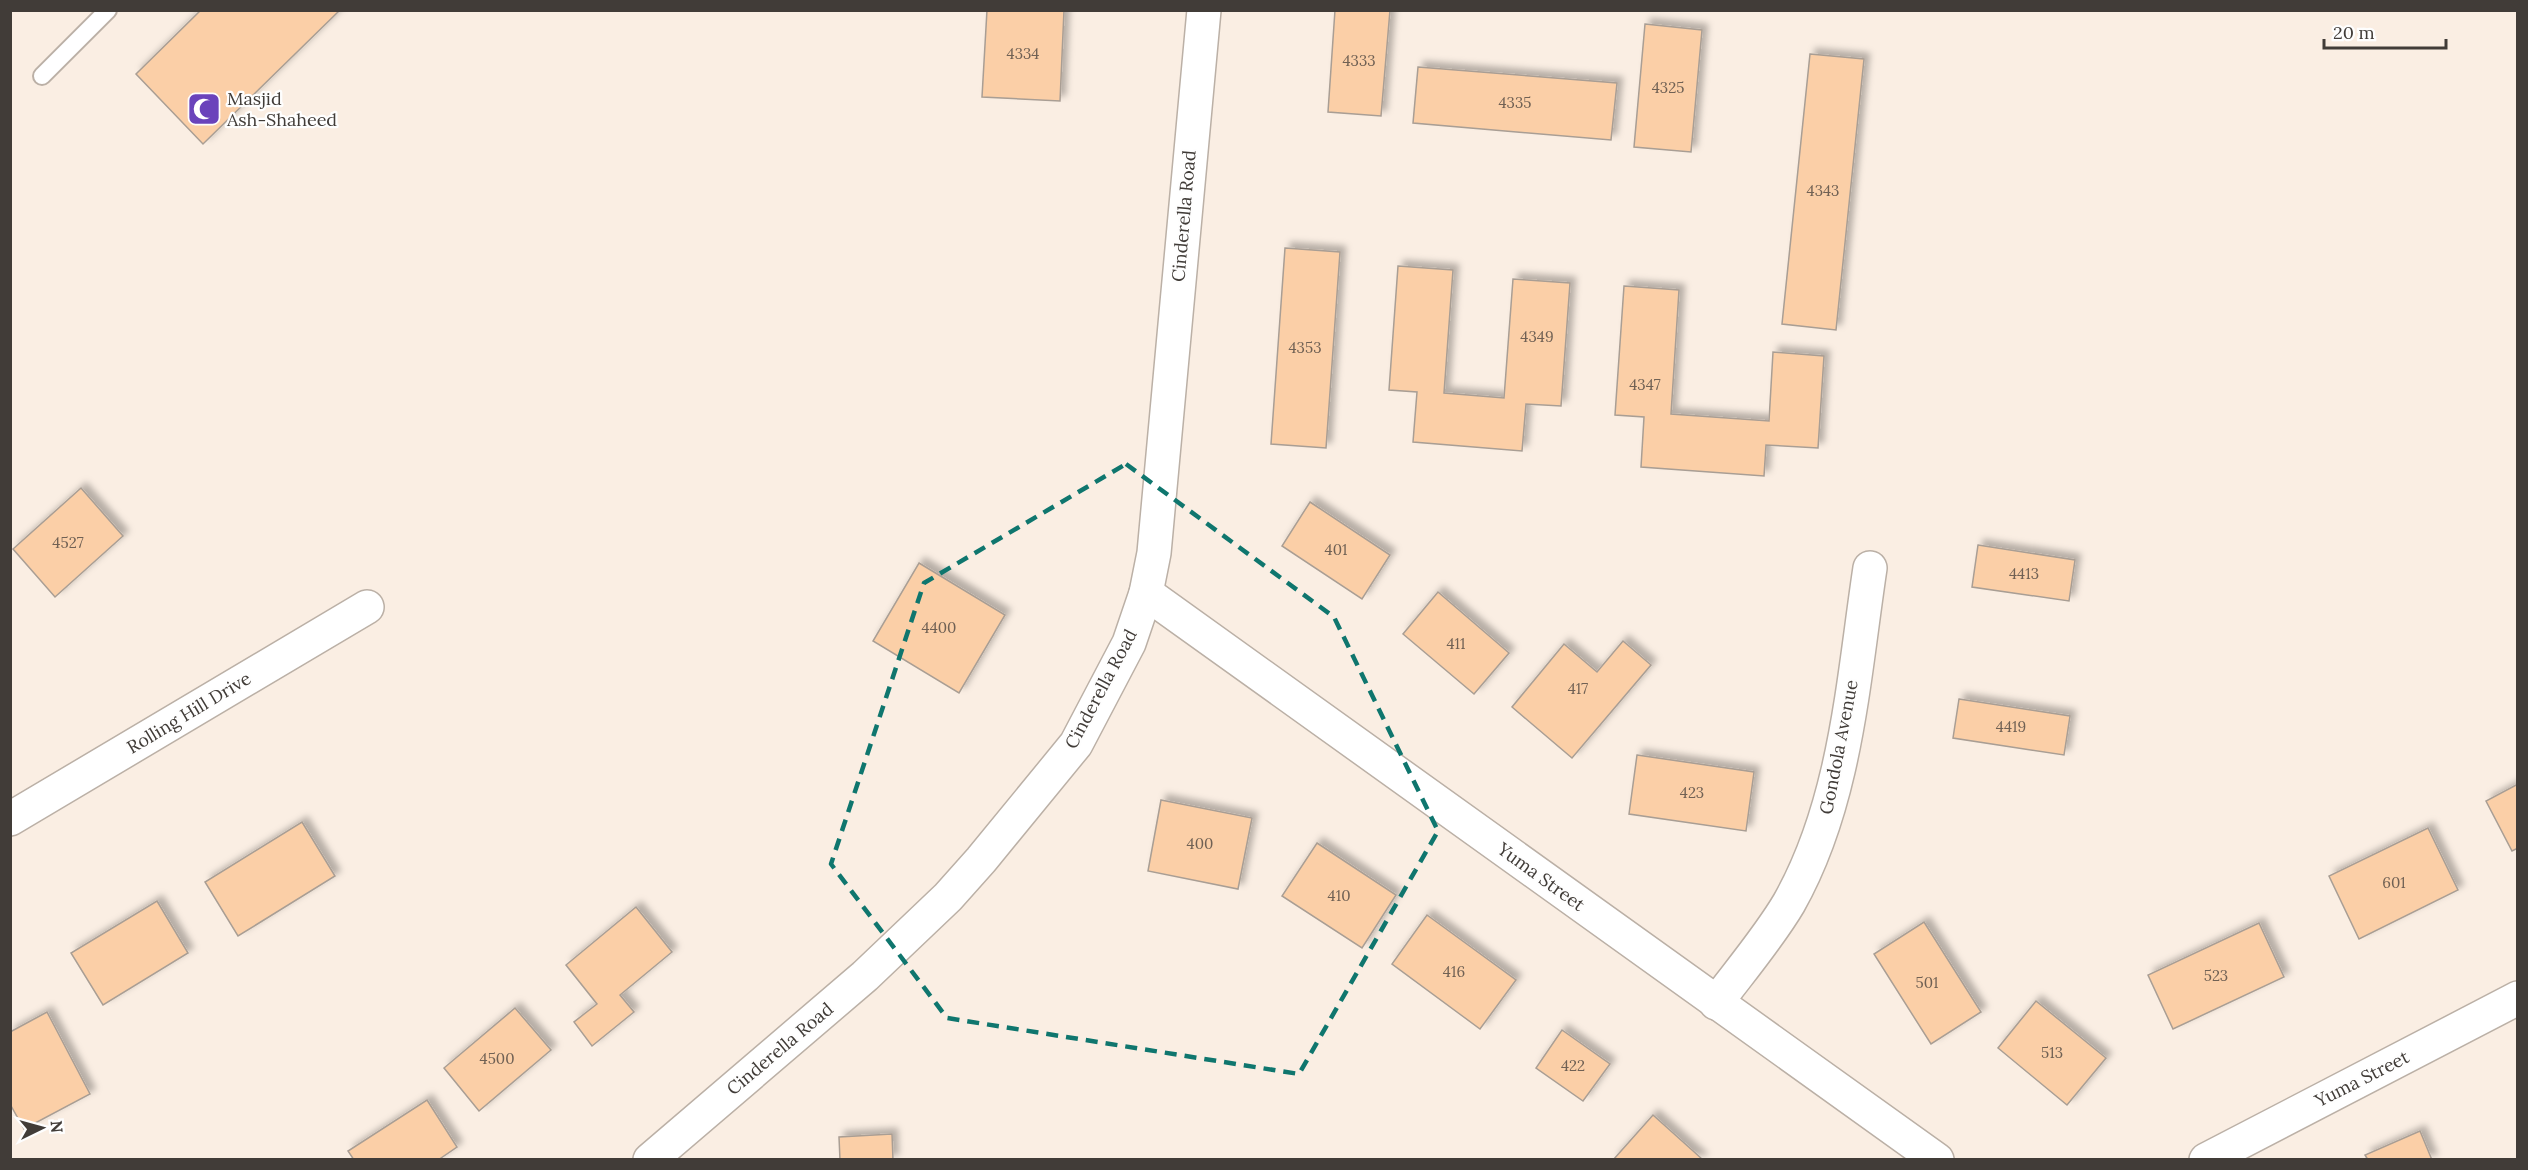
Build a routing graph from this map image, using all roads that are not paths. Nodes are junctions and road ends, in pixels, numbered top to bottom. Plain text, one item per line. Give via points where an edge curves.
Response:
1 (108, 10) edge
2 (1204, 10) edge
3 (42, 76) dead end
4 (1869, 568) dead end
5 (1146, 593) junction
6 (366, 607) dead end
7 (10, 819) edge
8 (2517, 1001) edge
9 (1716, 1003) junction
10 (650, 1160) edge
11 (1937, 1160) edge
12 (2206, 1160) edge

1 - 3 lane
2 - 5 street, Cinderella Road via 1154,553
4 - 9 street, Gondola Avenue via 1843,748 1828,814 1788,905
5 - 9 street, Yuma Street
5 - 10 street, Cinderella Road via 1129,643 1076,744 981,860 865,976
6 - 7 street, Rolling Hill Drive
8 - 12 street, Yuma Street
9 - 11 street, Yuma Street

